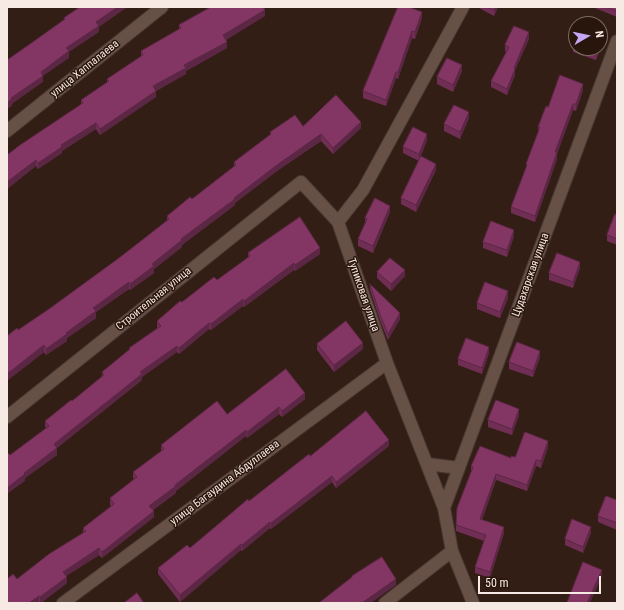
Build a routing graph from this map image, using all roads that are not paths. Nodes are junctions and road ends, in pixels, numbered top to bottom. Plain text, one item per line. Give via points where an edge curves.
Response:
1 (162, 7) edge
2 (463, 7) edge
3 (617, 41) edge
4 (7, 131) edge
5 (338, 222) junction
6 (387, 362) junction
7 (7, 417) edge
8 (427, 464) junction
9 (459, 468) junction
10 (444, 508) junction
11 (452, 551) junction
12 (64, 603) edge
13 (385, 603) edge
14 (473, 603) edge

1 - 4 street, улица Хаппалаева
2 - 5 street via 363,190
3 - 9 street, Цудахарская улица
5 - 6 street, Тупиковая улица
5 - 7 street, Строительная улица via 301,182
6 - 8 street, Тупиковая улица
6 - 12 street, улица Багаудина Абдуллаева
8 - 9 street
8 - 10 street, Тупиковая улица
9 - 10 street, Цудахарская улица
10 - 11 street, Тупиковая улица
11 - 13 street
11 - 14 street, Тупиковая улица

